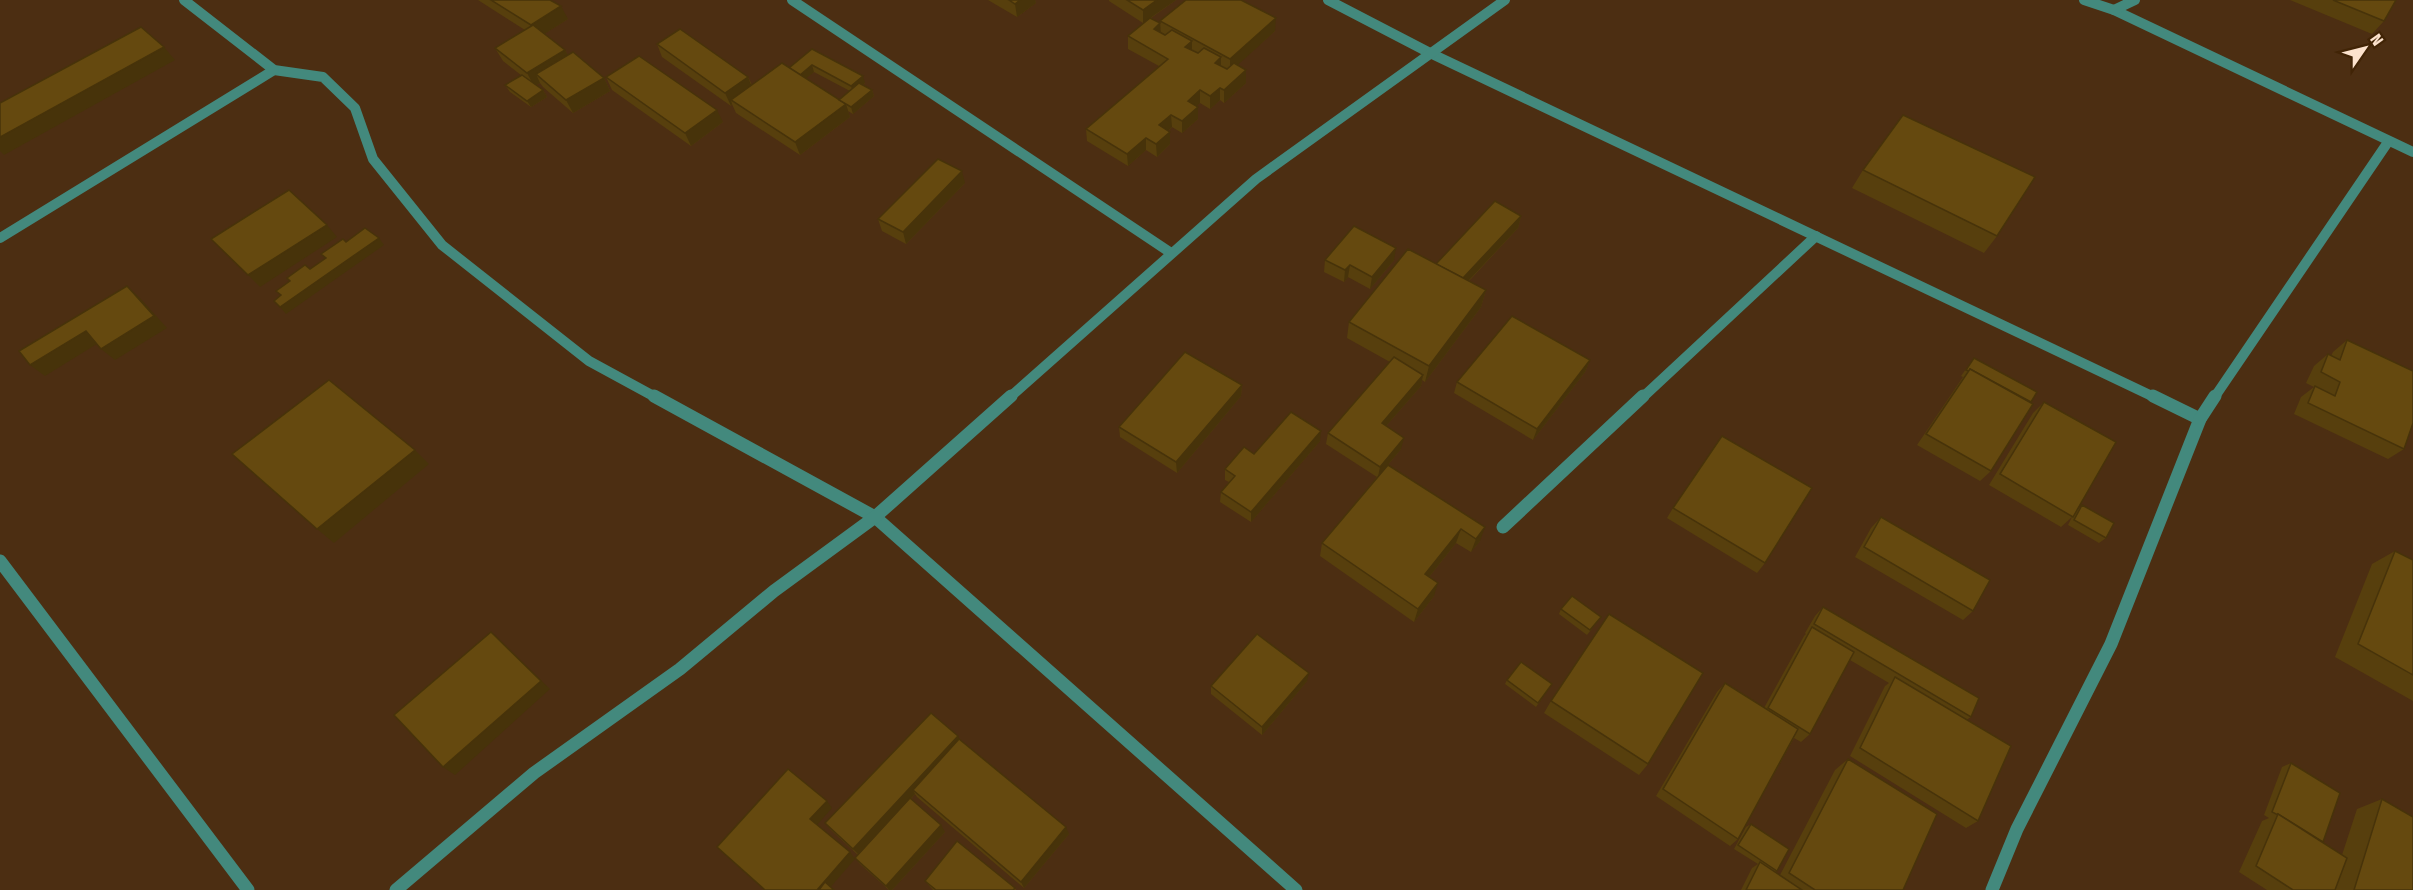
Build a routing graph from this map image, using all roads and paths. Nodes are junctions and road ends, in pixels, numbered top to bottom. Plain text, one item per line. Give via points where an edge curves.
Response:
1 (184, 0) edge
2 (792, 0) edge
3 (1328, 0) edge
4 (1504, 0) edge
5 (2084, 0) edge
6 (2135, 0) edge
7 (2114, 10) junction
8 (1430, 53) junction
9 (274, 70) junction
10 (2388, 142) junction
11 (2413, 152) edge
12 (1816, 236) junction
13 (0, 238) edge
14 (1171, 253) junction
15 (2200, 419) junction
16 (875, 517) junction
17 (1503, 527) dead end
18 (0, 561) edge
19 (248, 890) edge
20 (396, 890) edge
21 (1296, 890) edge
22 (1992, 890) edge

1 - 9 street
2 - 14 street
3 - 8 street
4 - 8 street
5 - 7 street
6 - 7 street
7 - 10 street
8 - 12 street
8 - 14 street via 1256,179
9 - 13 street
9 - 16 street via 323,77 355,108 373,159 442,245 589,361
10 - 11 street
10 - 15 street
12 - 15 street
12 - 17 street
14 - 16 street
15 - 22 street via 2110,644 2017,829
16 - 20 street via 774,591 680,669 534,773
16 - 21 street
18 - 19 street

